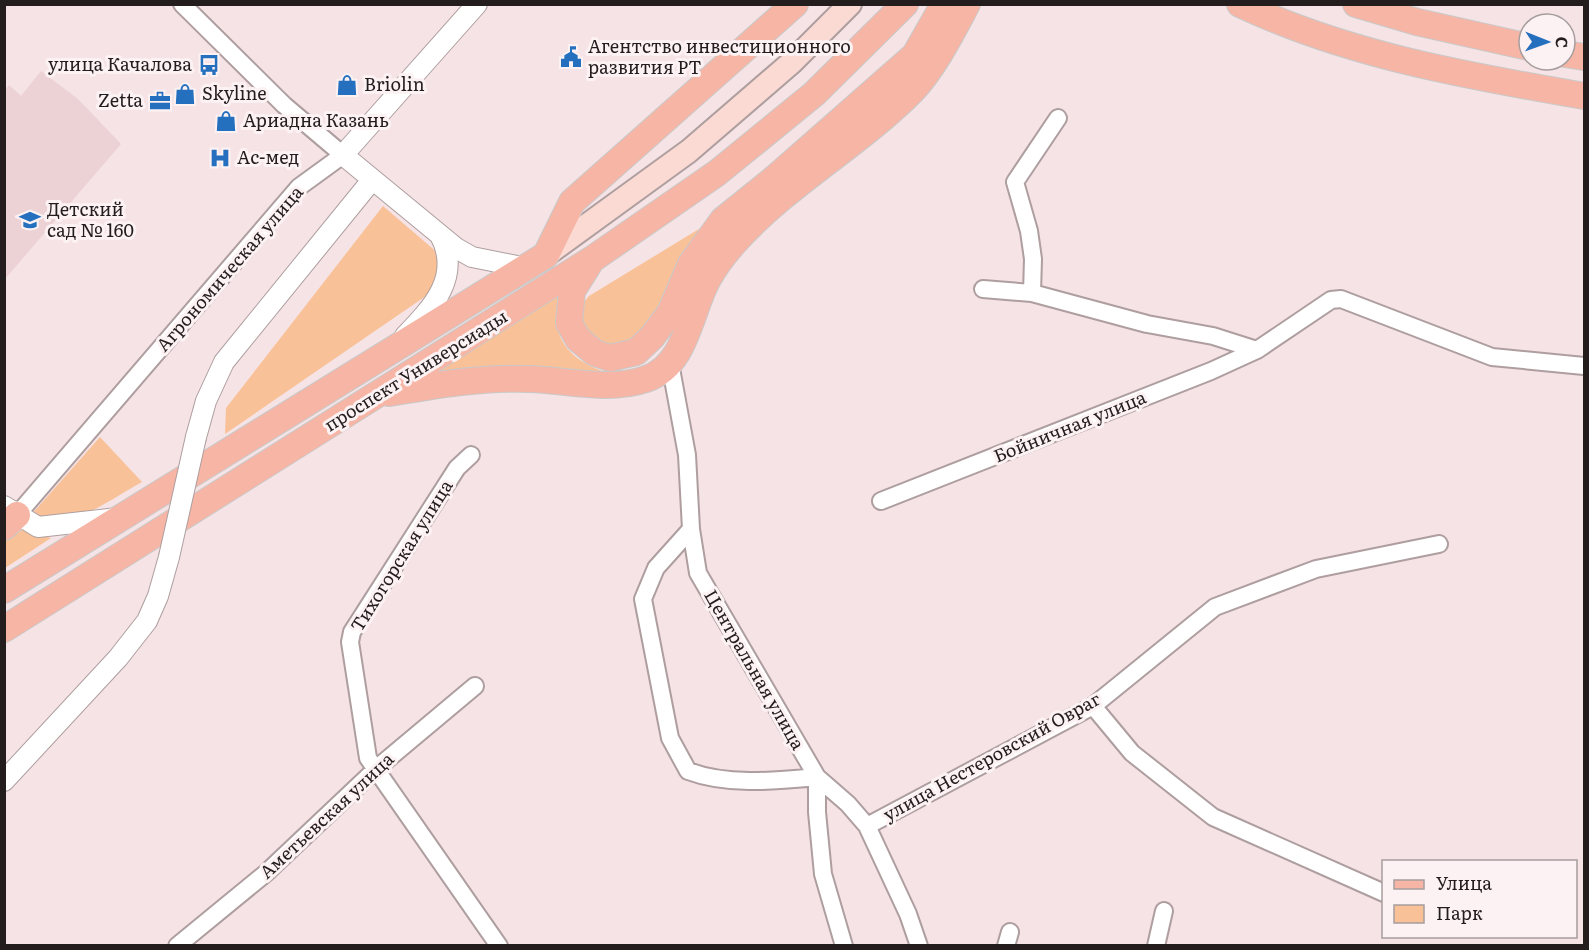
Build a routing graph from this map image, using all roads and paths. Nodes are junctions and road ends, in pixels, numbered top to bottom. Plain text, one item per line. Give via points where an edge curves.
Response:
1 (182, 4) edge
2 (477, 4) edge
3 (795, 4) edge
4 (850, 4) edge
5 (904, 4) edge
6 (944, 4) edge
7 (968, 4) edge
8 (1356, 4) edge
9 (1245, 7) edge
10 (1517, 44) edge
11 (1584, 96) edge
12 (1058, 118) dead end
13 (344, 155) junction
14 (372, 180) junction
15 (440, 235) junction
16 (594, 258) junction
17 (537, 262) junction
18 (983, 289) dead end
19 (1032, 293) junction
20 (394, 348) junction
21 (1257, 350) junction
22 (670, 363) junction
23 (1584, 366) edge
24 (378, 395) junction
25 (471, 455) dead end
26 (881, 501) dead end
27 (9, 516) edge
28 (119, 518) junction
29 (691, 529) junction
30 (1439, 544) dead end
31 (4, 590) edge
32 (4, 629) edge
33 (475, 686) dead end
34 (1093, 705) junction
35 (376, 769) junction
36 (817, 777) junction
37 (4, 781) edge
38 (867, 826) junction
39 (1382, 893) edge
40 (1164, 910) dead end
41 (177, 945) edge
42 (499, 945) edge
43 (844, 945) edge
44 (919, 945) edge
45 (1156, 945) edge

1 - 13 street via 284,105
2 - 13 street, Агрономическая улица
3 - 17 main road via 572,202
4 - 17 main road via 791,63 689,151
5 - 16 main road, проспект Универсиады via 814,94 717,173
6 - 16 main road via 915,55 723,220 691,264 670,313 636,352 610,358 595,352 578,339 569,323 572,291
7 - 22 main road via 912,91 735,242 708,279
8 - 10 main road
9 - 11 main road via 1335,41 1408,62
12 - 19 street via 1015,182 1029,231
13 - 14 street
13 - 27 street, Агрономическая улица via 299,187
14 - 15 street
14 - 37 street, bridge via 224,362 206,401 169,557 147,621 118,658
15 - 17 street via 472,257
15 - 20 street via 448,250 444,286
16 - 24 main road, проспект Универсиады
17 - 20 main road, проспект Универсиады
18 - 19 street
19 - 21 street
20 - 28 main road, проспект Универсиады
21 - 23 street, Бойничная улица via 1331,300 1341,298 1492,357
21 - 26 street, Бойничная улица
22 - 24 main road via 646,379 602,386 482,379
22 - 29 street, Центральная улица via 687,455
24 - 32 main road, проспект Универсиады
25 - 35 street, Тихогорская улица via 457,468 351,632 368,758
27 - 28 street via 38,527
28 - 31 main road, проспект Универсиады
29 - 36 street, Центральная улица via 698,573
29 - 36 street via 656,567 643,599 670,738 688,771 711,780
30 - 34 street, улица Нестеровский Овраг via 1316,569 1215,607
33 - 35 street, Аметьевская улица
34 - 38 street, улица Нестеровский Овраг
34 - 39 street via 1132,753 1212,817
35 - 41 street, Аметьевская улица via 266,873
35 - 42 street, Тихогорская улица
36 - 38 street, Центральная улица
36 - 43 street via 823,874
38 - 44 street, Центральная улица
40 - 45 street

